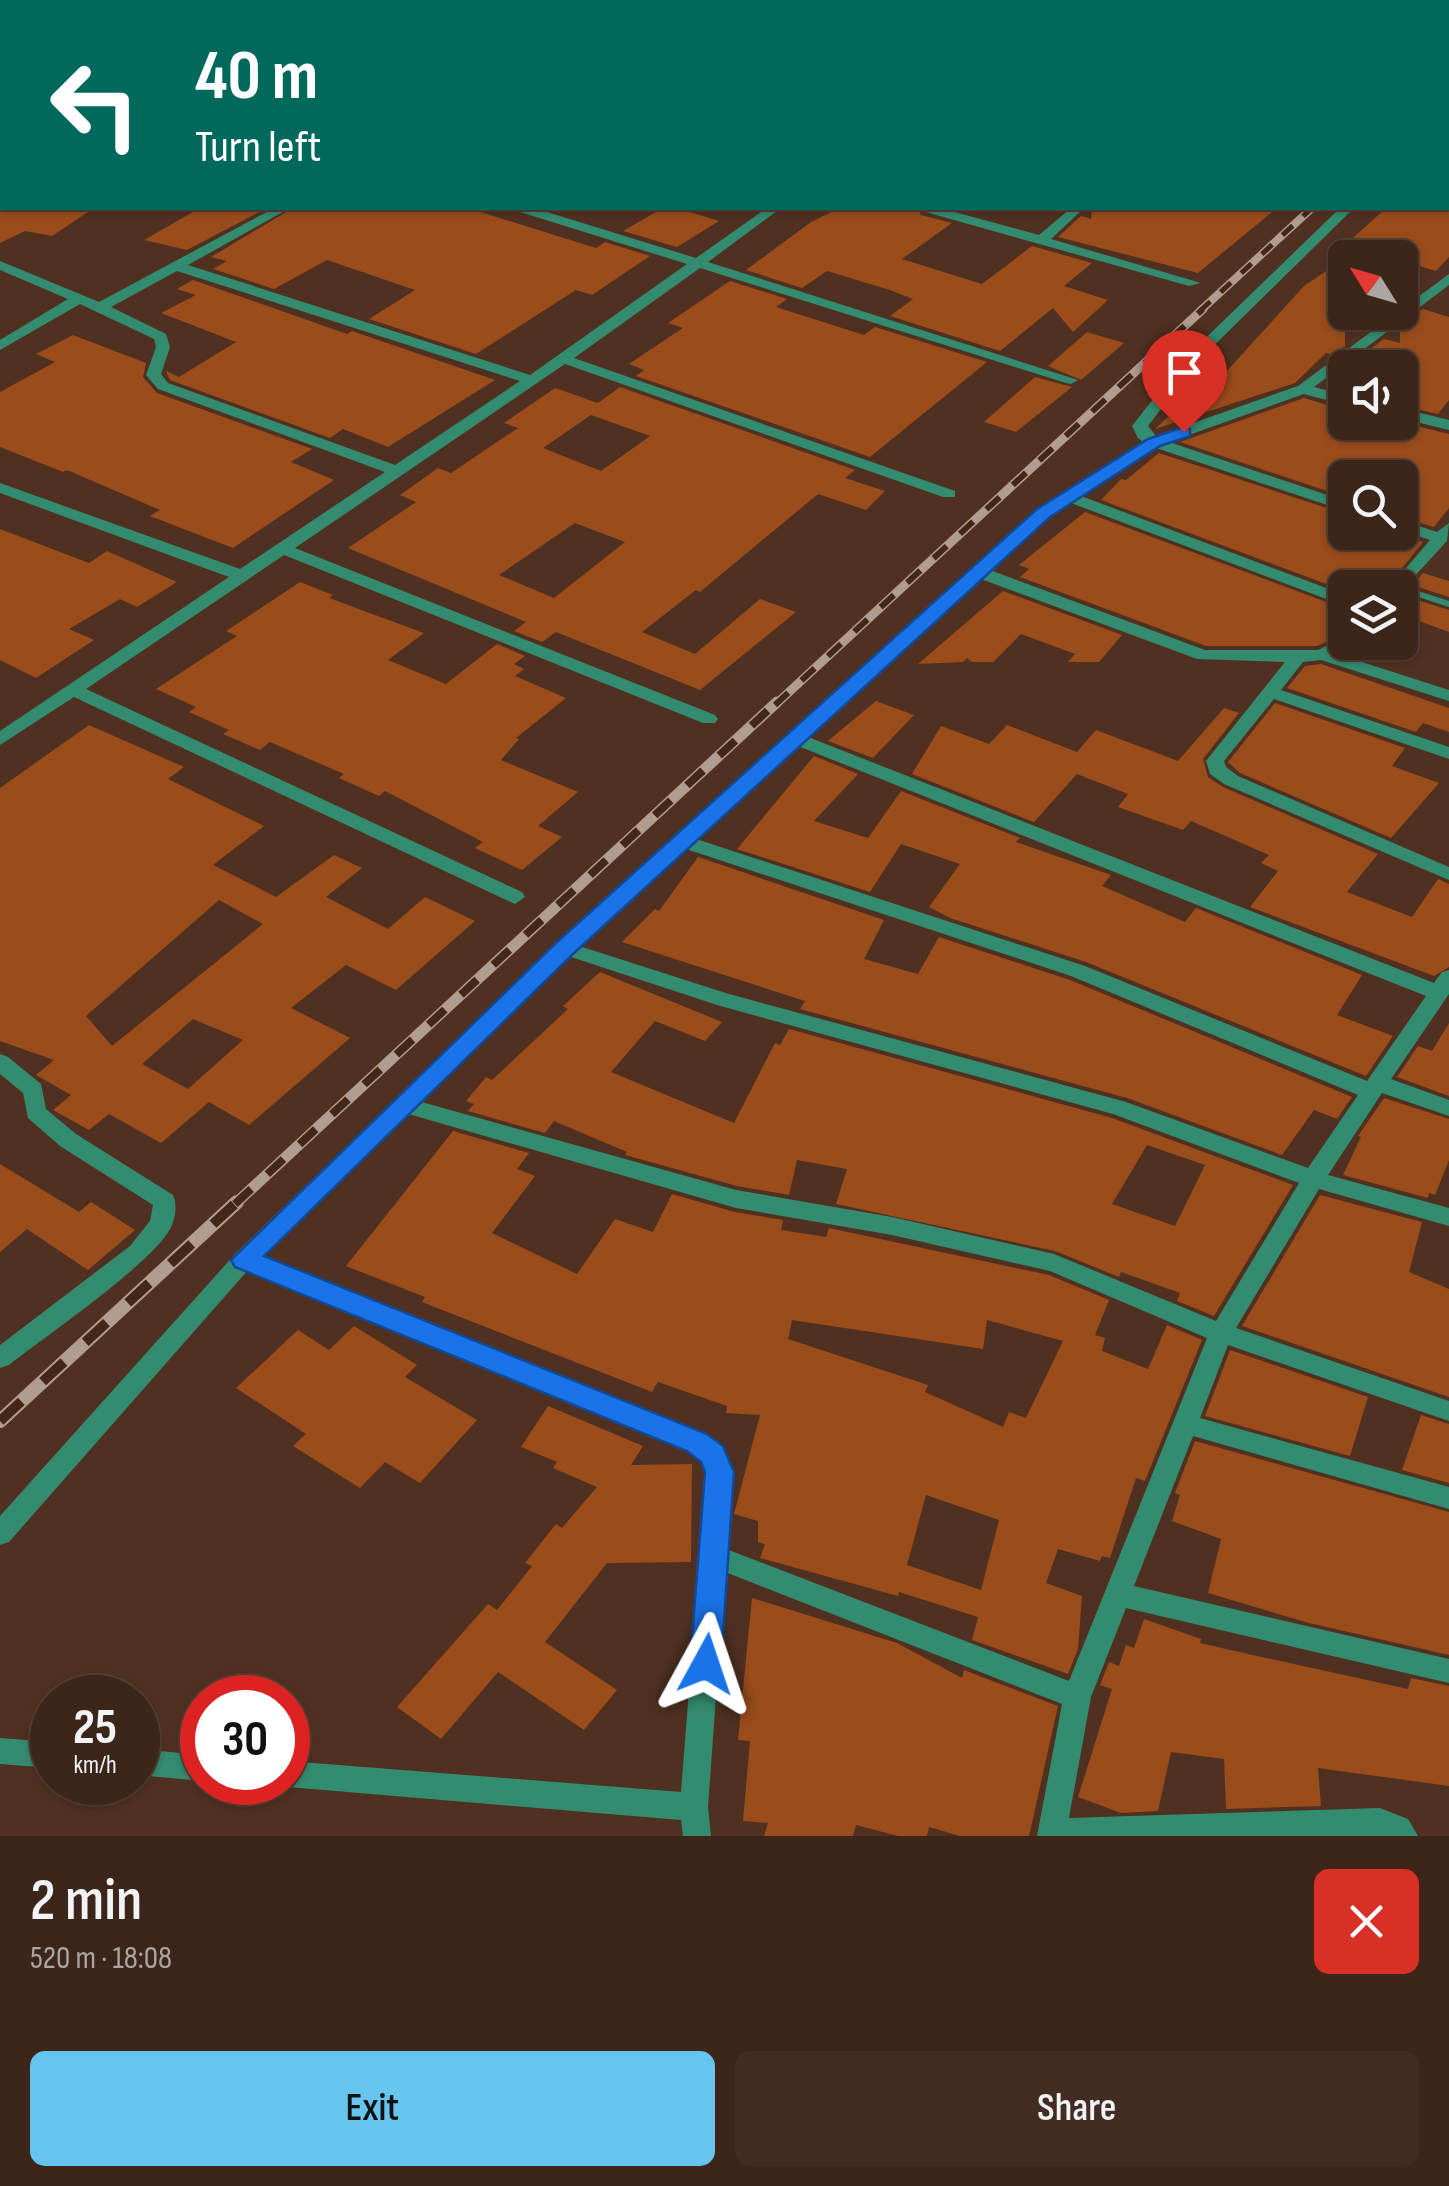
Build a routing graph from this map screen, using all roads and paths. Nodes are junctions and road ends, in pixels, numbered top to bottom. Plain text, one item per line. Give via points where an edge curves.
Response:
1 (278, 210) edge
2 (529, 210) edge
3 (772, 210) edge
4 (933, 210) edge
5 (1076, 210) edge
6 (1345, 210) edge
7 (1040, 240) junction
8 (698, 261) junction
9 (0, 265) edge
10 (178, 266) junction
11 (1449, 278) edge
12 (1194, 283) dead end
13 (80, 298) junction
14 (100, 307) junction
15 (0, 346) edge
16 (562, 359) junction
17 (531, 380) junction
18 (1071, 380) dead end
19 (1302, 389) junction
20 (1328, 396) edge
21 (1449, 410) edge
22 (1442, 423) edge
23 (1154, 442) junction
24 (394, 470) junction
25 (0, 488) edge
26 (950, 494) dead end
27 (1070, 497) junction
28 (1328, 500) edge
29 (1418, 528) edge
30 (1445, 533) edge
31 (281, 548) junction
32 (1413, 570) edge
33 (979, 572) junction
34 (240, 574) junction
35 (1418, 594) edge
36 (1328, 595) edge
37 (1449, 604) edge
38 (1328, 652) edge
39 (1322, 655) junction
40 (1298, 658) junction
41 (74, 690) junction
42 (1270, 692) junction
43 (1447, 693) edge
44 (0, 715) edge
45 (709, 719) dead end
46 (22, 724) junction
47 (798, 739) junction
48 (0, 740) edge
49 (1449, 753) edge
50 (686, 842) junction
51 (1449, 874) edge
52 (515, 896) dead end
53 (564, 948) junction
54 (1445, 985) edge
55 (0, 1062) edge
56 (1375, 1088) junction
57 (401, 1104) junction
58 (1449, 1108) edge
59 (1314, 1179) junction
60 (1449, 1217) edge
61 (244, 1260) junction
62 (1221, 1332) junction
63 (0, 1358) edge
64 (1449, 1411) edge
65 (1185, 1424) junction
66 (1449, 1498) edge
67 (0, 1534) edge
68 (715, 1556) junction
69 (1118, 1594) junction
70 (1449, 1671) edge
71 (1077, 1697) junction
72 (0, 1751) edge
73 (30, 1754) edge
74 (310, 1777) edge
75 (696, 1822) edge
76 (1051, 1834) edge
77 (1404, 1836) edge

1 - 10 street
2 - 8 street
3 - 8 street
4 - 7 street
5 - 7 street
6 - 23 street via 1191,360 1140,426
7 - 12 street
8 - 16 street
8 - 18 street
9 - 13 street
10 - 14 street
10 - 17 street
11 - 19 street
13 - 14 street
13 - 15 street
14 - 24 street via 161,337 153,375 163,386
16 - 17 street
16 - 26 street
17 - 24 street
19 - 20 street
19 - 23 street
21 - 22 street
23 - 27 street
23 - 28 street
24 - 31 street
25 - 34 street
27 - 33 street
27 - 36 street
29 - 30 street
30 - 32 street
31 - 34 street
31 - 45 street
33 - 40 street via 1203,654
33 - 47 street
34 - 41 street
35 - 37 lane
38 - 39 street
39 - 40 street
39 - 43 street
40 - 42 street
41 - 46 street
41 - 52 street
42 - 49 street
42 - 51 street via 1215,761 1217,770
44 - 46 street
46 - 48 street
47 - 50 street
47 - 54 street
50 - 53 street
50 - 56 street via 1078,971
53 - 57 street
53 - 59 street via 724,1000 1118,1108
54 - 56 street
55 - 63 street via 33,1090 36,1112 68,1140 165,1202 161,1224 138,1252
56 - 58 street
56 - 59 street
57 - 61 street
57 - 62 street via 736,1199 1054,1263
59 - 60 street
59 - 62 street
61 - 67 street
61 - 68 street via 697,1443 713,1455 720,1472
62 - 64 street
62 - 65 street
65 - 66 street
65 - 69 street
68 - 71 street
68 - 75 street
69 - 70 street
69 - 71 street
71 - 76 street
72 - 73 street
74 - 75 street
76 - 77 street via 1380,1822

